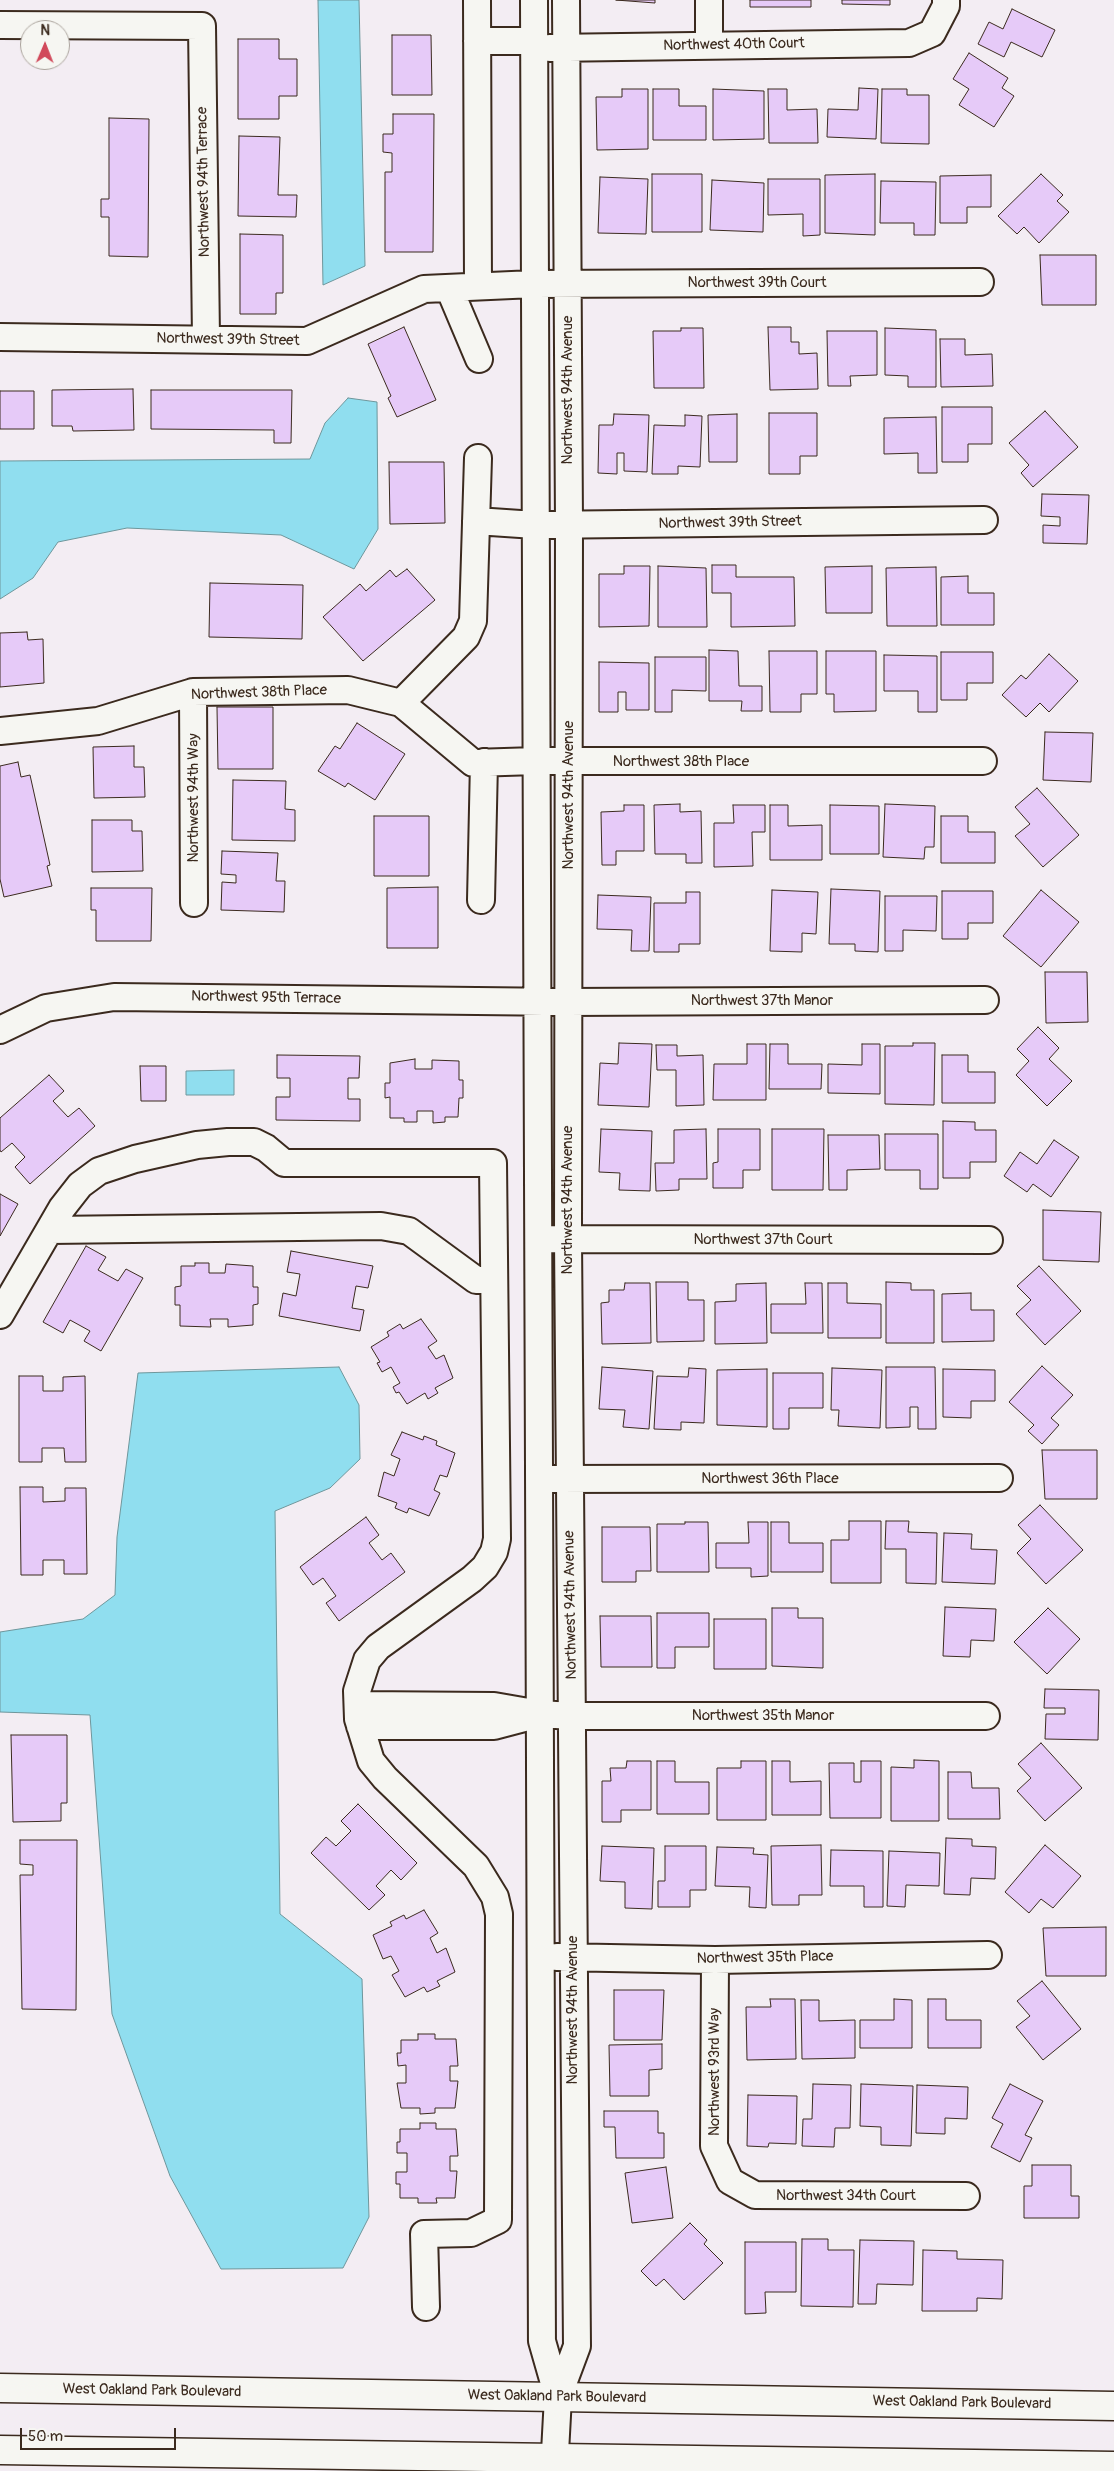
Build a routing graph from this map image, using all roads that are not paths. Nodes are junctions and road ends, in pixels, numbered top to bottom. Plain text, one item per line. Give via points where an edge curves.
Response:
1 (477, 0) edge
2 (534, 0) edge
3 (566, 0) edge
4 (709, 0) edge
5 (946, 0) edge
6 (0, 25) edge
7 (477, 41) junction
8 (534, 44) junction
9 (709, 45) junction
10 (566, 48) junction
11 (980, 282) dead end
12 (534, 284) junction
13 (567, 284) junction
14 (478, 286) junction
15 (449, 288) junction
16 (0, 337) edge
17 (206, 338) junction
18 (479, 359) dead end
19 (478, 458) dead end
20 (984, 520) dead end
21 (476, 521) junction
22 (535, 525) junction
23 (570, 525) junction
24 (193, 692) junction
25 (402, 703) junction
26 (0, 731) edge
27 (536, 761) junction
28 (484, 762) junction
29 (569, 762) junction
30 (983, 762) dead end
31 (481, 900) dead end
32 (194, 903) dead end
33 (985, 1000) dead end
34 (538, 1001) junction
35 (567, 1002) junction
36 (0, 1030) edge
37 (50, 1230) junction
38 (538, 1239) junction
39 (568, 1239) junction
40 (989, 1240) dead end
41 (494, 1280) junction
42 (0, 1315) edge
43 (999, 1478) dead end
44 (541, 1479) junction
45 (570, 1479) junction
46 (540, 1714) junction
47 (359, 1715) junction
48 (572, 1716) junction
49 (986, 1716) dead end
50 (988, 1955) dead end
51 (541, 1956) junction
52 (573, 1957) junction
53 (715, 1960) junction
54 (730, 2182) joint
55 (966, 2196) dead end
56 (426, 2307) dead end
57 (0, 2388) edge
58 (558, 2397) junction
59 (1114, 2406) edge
60 (0, 2450) edge
61 (554, 2465) edge
62 (1114, 2466) edge

1 - 7 street
2 - 8 street, Northwest 94th Avenue
3 - 10 street, Northwest 94th Avenue
4 - 9 street
5 - 9 street, Northwest 40th Court via 932,33 909,43
6 - 17 street, Northwest 94th Terrace via 202,26
7 - 8 street, Northwest 40th Court
7 - 14 street
8 - 10 street, Northwest 40th Court
8 - 12 street, Northwest 94th Avenue
9 - 10 street, Northwest 40th Court
10 - 13 street, Northwest 94th Avenue
11 - 13 street, Northwest 39th Court
12 - 13 street, Northwest 39th Court
12 - 14 street, Northwest 39th Street
12 - 22 street, Northwest 94th Avenue
13 - 23 street, Northwest 94th Avenue
14 - 15 street, Northwest 39th Street
15 - 17 street, Northwest 39th Street via 424,289 307,341
15 - 18 street
16 - 17 street, Northwest 39th Street
19 - 21 street
20 - 23 street, Northwest 39th Street
21 - 22 street, Northwest 39th Street
21 - 25 street via 473,621 466,637
22 - 23 street, Northwest 39th Street
22 - 27 street, Northwest 94th Avenue
23 - 29 street, Northwest 94th Avenue
24 - 25 street, Northwest 38th Place via 348,690
24 - 26 street, Northwest 38th Place via 98,721
24 - 32 street, Northwest 94th Way
25 - 28 street, Northwest 38th Place via 472,763
27 - 28 street, Northwest 38th Place
27 - 29 street, Northwest 38th Place
27 - 34 street, Northwest 94th Avenue
28 - 31 street
29 - 30 street, Northwest 38th Place
29 - 35 street, Northwest 94th Avenue
33 - 35 street, Northwest 37th Manor
34 - 35 street, Northwest 37th Manor
34 - 36 street, Northwest 95th Terrace via 114,997 46,1008
34 - 38 street, Northwest 94th Avenue
35 - 39 street, Northwest 94th Avenue
37 - 41 street via 381,1226 409,1231 476,1280
37 - 41 street via 80,1185 99,1171 197,1145 254,1142 284,1163 493,1163
37 - 42 street
38 - 39 street, Northwest 37th Court
38 - 44 street, Northwest 94th Avenue
39 - 40 street, Northwest 37th Court
39 - 45 street, Northwest 94th Avenue
41 - 47 street via 497,1539 494,1552 486,1567 472,1579 378,1647 367,1660 357,1691
43 - 45 street, Northwest 36th Place
44 - 45 street, Northwest 36th Place
44 - 46 street, Northwest 94th Avenue
45 - 48 street, Northwest 94th Avenue
46 - 47 street, Northwest 35th Manor via 494,1726
46 - 48 street, Northwest 35th Manor
46 - 51 street, Northwest 94th Avenue
47 - 56 street via 371,1761 476,1866 495,1897 498,1914 498,2220 471,2233 424,2234
48 - 49 street, Northwest 35th Manor
48 - 52 street, Northwest 94th Avenue
50 - 53 street, Northwest 35th Place
51 - 52 street, Northwest 35th Place
51 - 58 street, Northwest 94th Avenue via 542,2342
52 - 53 street, Northwest 35th Place
52 - 58 street, Northwest 94th Avenue via 576,2346
53 - 54 street, Northwest 93rd Way via 714,2146
54 - 55 street, Northwest 34th Court via 755,2195
57 - 58 main road, West Oakland Park Boulevard
58 - 59 main road, West Oakland Park Boulevard
58 - 61 street, Northwest 94th Avenue
60 - 61 main road
61 - 62 main road

